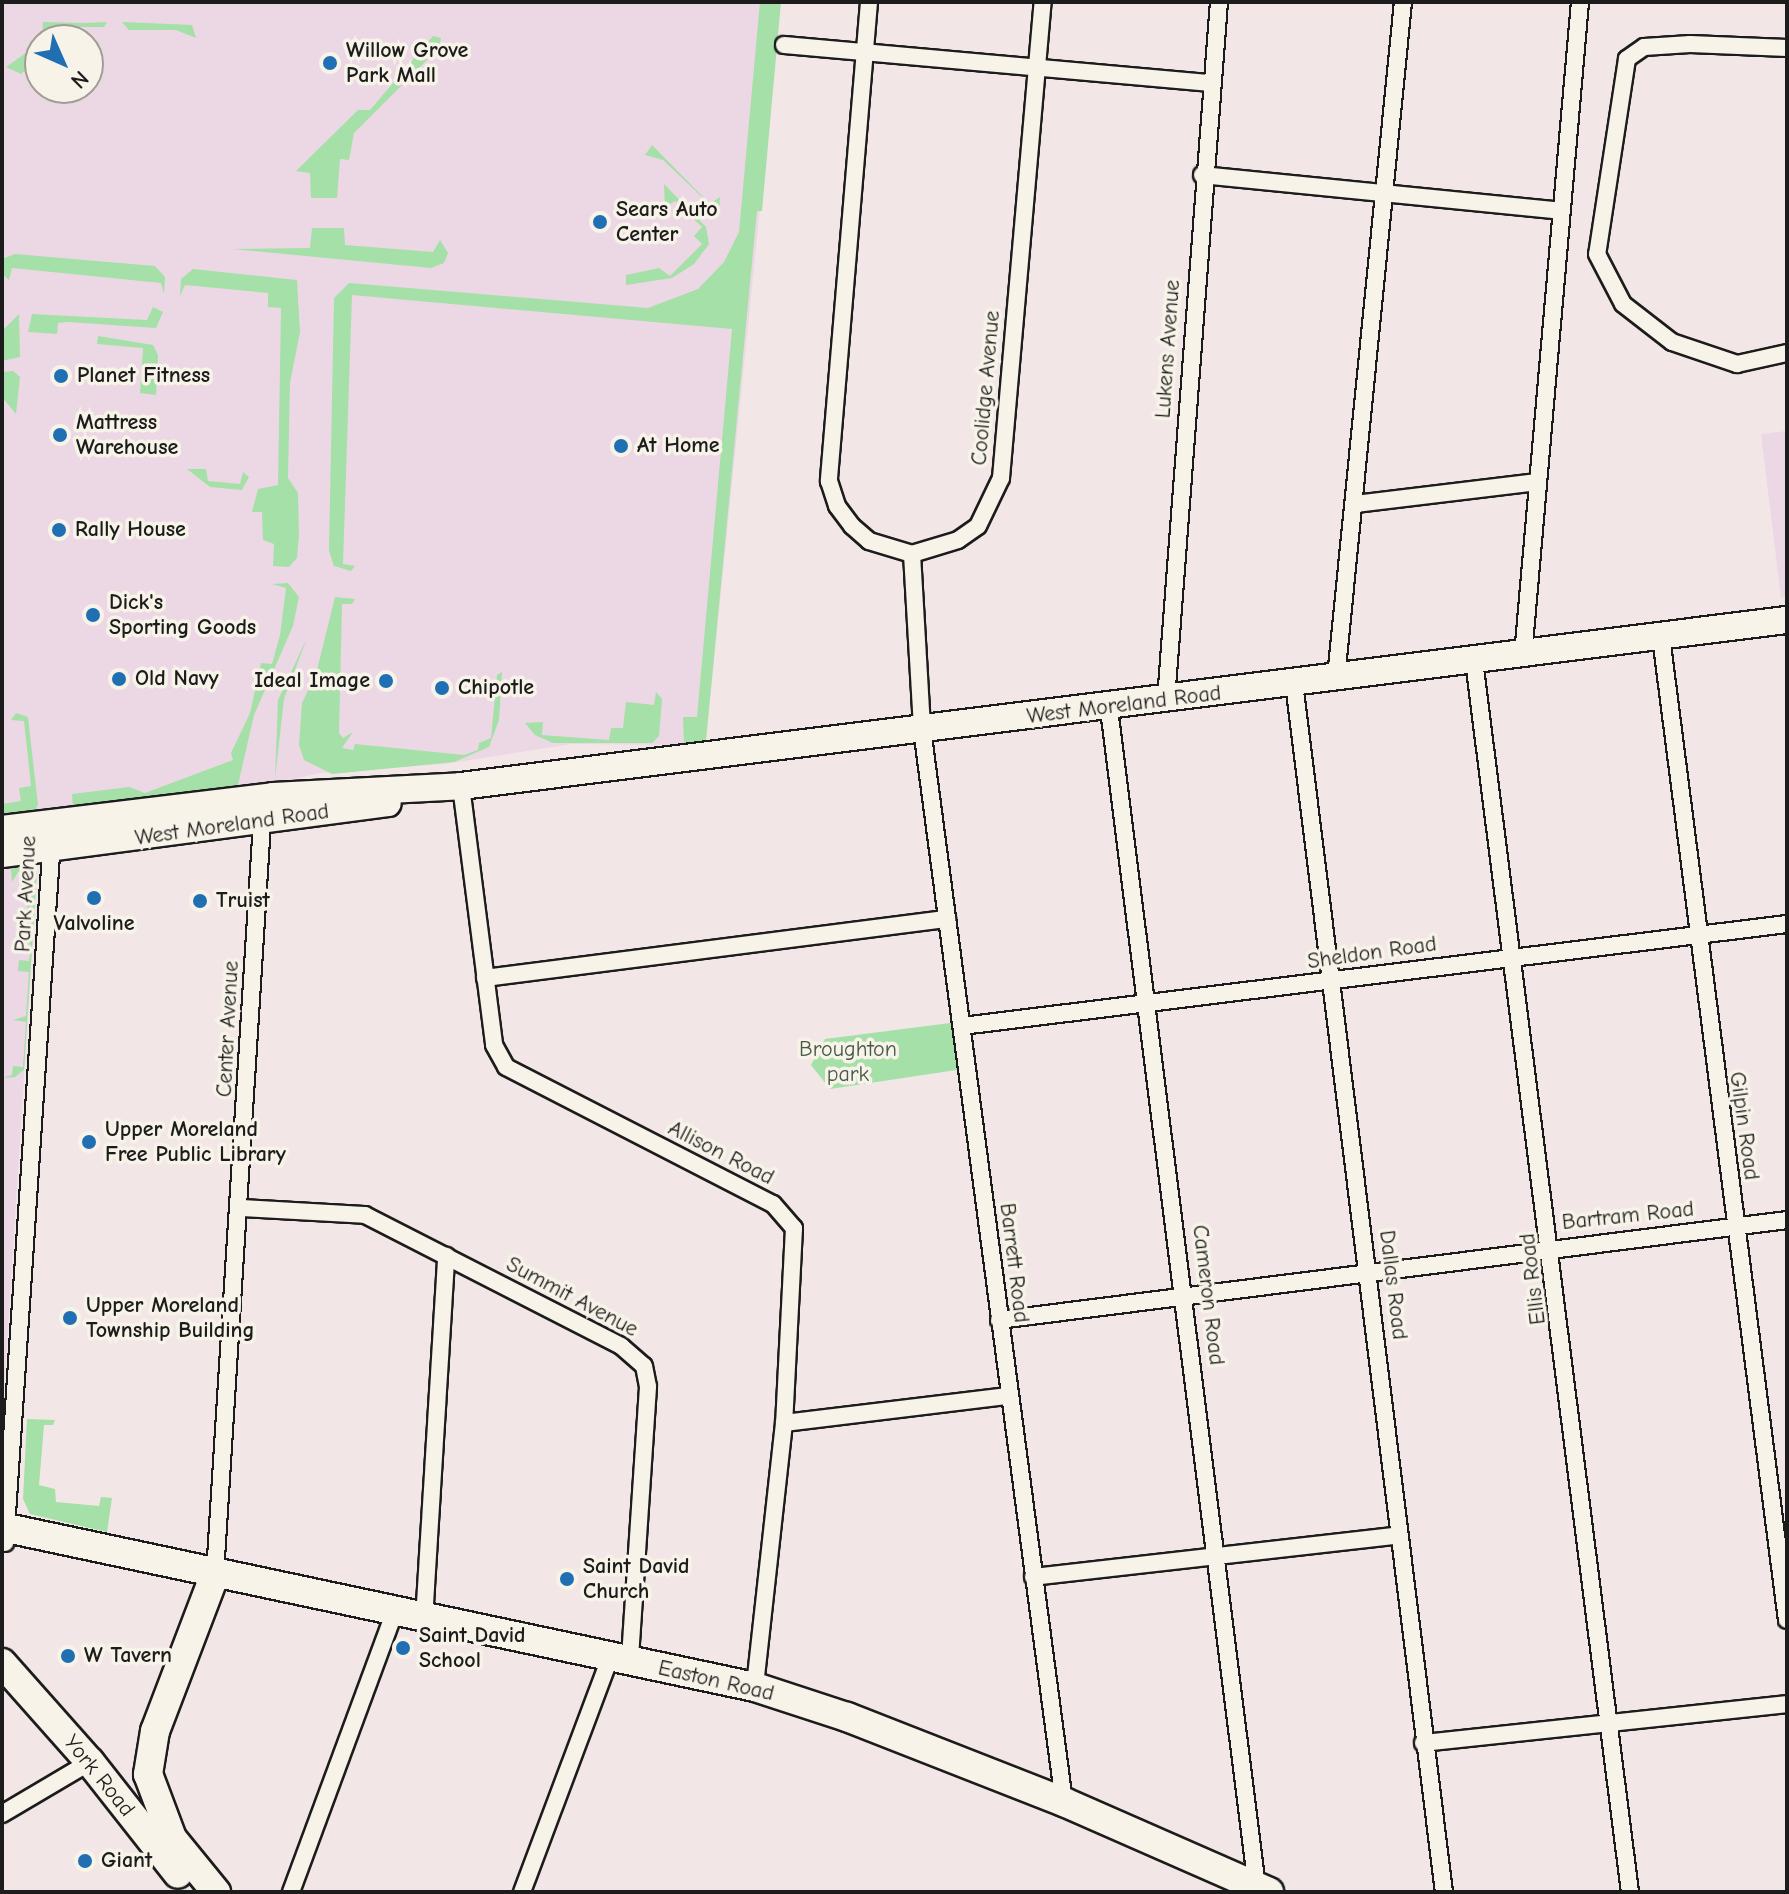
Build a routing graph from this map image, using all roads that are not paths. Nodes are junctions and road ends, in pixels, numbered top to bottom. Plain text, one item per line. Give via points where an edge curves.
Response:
1 (869, 2) edge
2 (1043, 2) edge
3 (1219, 2) edge
4 (1403, 2) edge
5 (1580, 2) edge
6 (784, 45) dead end
7 (1787, 48) edge
8 (864, 52) junction
9 (1037, 67) junction
10 (1211, 83) junction
11 (1202, 175) junction
12 (1385, 193) junction
13 (1560, 211) junction
14 (1787, 353) edge
15 (1538, 482) junction
16 (1355, 504) junction
17 (912, 554) junction
18 (1787, 620) edge
19 (1661, 637) junction
20 (1523, 656) junction
21 (1474, 661) junction
22 (1336, 678) junction
23 (1294, 683) junction
24 (1166, 700) junction
25 (1109, 709) junction
26 (922, 729) junction
27 (461, 786) junction
28 (262, 822) junction
29 (2, 829) edge
30 (52, 835) junction
31 (2, 854) edge
32 (947, 919) junction
33 (1787, 924) edge
34 (1696, 936) junction
35 (1512, 957) junction
36 (485, 978) junction
37 (1328, 982) junction
38 (1147, 1005) junction
39 (962, 1026) junction
40 (241, 1208) junction
41 (1787, 1220) edge
42 (1736, 1227) junction
43 (1552, 1246) junction
44 (446, 1256) junction
45 (1370, 1276) junction
46 (1187, 1296) junction
47 (999, 1320) junction
48 (1008, 1396) junction
49 (784, 1423) junction
50 (1399, 1535) junction
51 (4, 1536) edge
52 (1217, 1557) junction
53 (215, 1574) junction
54 (1033, 1577) junction
55 (394, 1613) junction
56 (424, 1620) junction
57 (1787, 1620) edge
58 (620, 1660) junction
59 (2, 1663) edge
60 (755, 1687) junction
61 (1787, 1704) edge
62 (1608, 1723) junction
63 (1423, 1743) junction
64 (90, 1762) junction
65 (1064, 1802) junction
66 (2, 1814) edge
67 (1263, 1889) edge
68 (193, 1892) edge
69 (216, 1892) edge
70 (291, 1892) edge
71 (522, 1892) edge
72 (1444, 1892) edge
73 (1630, 1892) edge

1 - 8 street
2 - 9 street, Coolidge Avenue
3 - 10 street, Lukens Avenue
4 - 12 street
5 - 13 street
6 - 8 street
7 - 14 street via 1644,47 1627,59 1597,254 1623,304 1672,342 1737,364
8 - 9 street
8 - 17 street via 829,481 837,506 869,541
9 - 10 street
9 - 17 street, Coolidge Avenue via 1001,478 978,526 958,540
10 - 11 street, Lukens Avenue
11 - 12 street
11 - 24 street, Lukens Avenue
12 - 13 street
12 - 16 street
13 - 15 street
15 - 16 street
15 - 20 street
16 - 22 street
17 - 26 street
18 - 19 main road, West Moreland Road
19 - 20 main road, West Moreland Road
19 - 34 street, Gilpin Road
20 - 21 main road, West Moreland Road
21 - 22 main road, West Moreland Road
21 - 35 street, Ellis Road
22 - 23 main road, West Moreland Road
23 - 24 main road, West Moreland Road
23 - 37 street, Dallas Road
24 - 25 main road, West Moreland Road
25 - 26 main road, West Moreland Road
25 - 38 street, Cameron Road
26 - 27 main road, West Moreland Road
26 - 32 street, Barrett Road
27 - 28 main road, West Moreland Road via 407,801
27 - 30 main road, West Moreland Road via 273,796
27 - 36 street, Allison Road
28 - 30 main road, West Moreland Road
28 - 40 street, Center Avenue
29 - 30 main road, West Moreland Road
30 - 31 main road, West Moreland Road
30 - 51 street, Park Avenue
32 - 36 street
32 - 39 street, Barrett Road
33 - 34 street, Sheldon Road
34 - 35 street, Sheldon Road
34 - 42 street, Gilpin Road
35 - 37 street, Sheldon Road
35 - 43 street, Ellis Road
36 - 49 street, Allison Road via 494,1045 506,1067 785,1213 796,1246
37 - 38 street, Sheldon Road
37 - 45 street, Dallas Road
38 - 39 street, Sheldon Road
38 - 46 street, Cameron Road
39 - 47 street, Barrett Road
40 - 44 street, Summit Avenue via 365,1215
40 - 53 street, Center Avenue
41 - 42 street, Bartram Road
42 - 43 street, Bartram Road
42 - 57 street, Gilpin Road
43 - 45 street, Bartram Road
43 - 62 street, Ellis Road
44 - 56 street
44 - 58 street, Summit Avenue via 621,1346 644,1366 648,1387
45 - 46 street, Bartram Road
45 - 50 street, Dallas Road
46 - 47 street, Bartram Road
46 - 52 street, Cameron Road
47 - 48 street, Barrett Road
48 - 49 street
48 - 54 street, Barrett Road
49 - 60 street, Allison Road
50 - 52 street
50 - 63 street, Dallas Road
51 - 53 highway, Easton Road via 137,1555
52 - 54 street
52 - 67 street, Cameron Road
53 - 55 highway, Easton Road
53 - 69 highway, York Road via 155,1731 148,1774 172,1838
54 - 65 street, Barrett Road
55 - 56 highway, Easton Road
55 - 70 street
56 - 58 highway, Easton Road
58 - 60 highway, Easton Road
58 - 71 street, Summit Avenue
59 - 64 highway, York Road
60 - 65 highway, Easton Road
61 - 62 street
62 - 63 street
62 - 73 street, Ellis Road
63 - 72 street, Dallas Road
64 - 66 street
64 - 68 highway, York Road
65 - 67 highway, Easton Road

